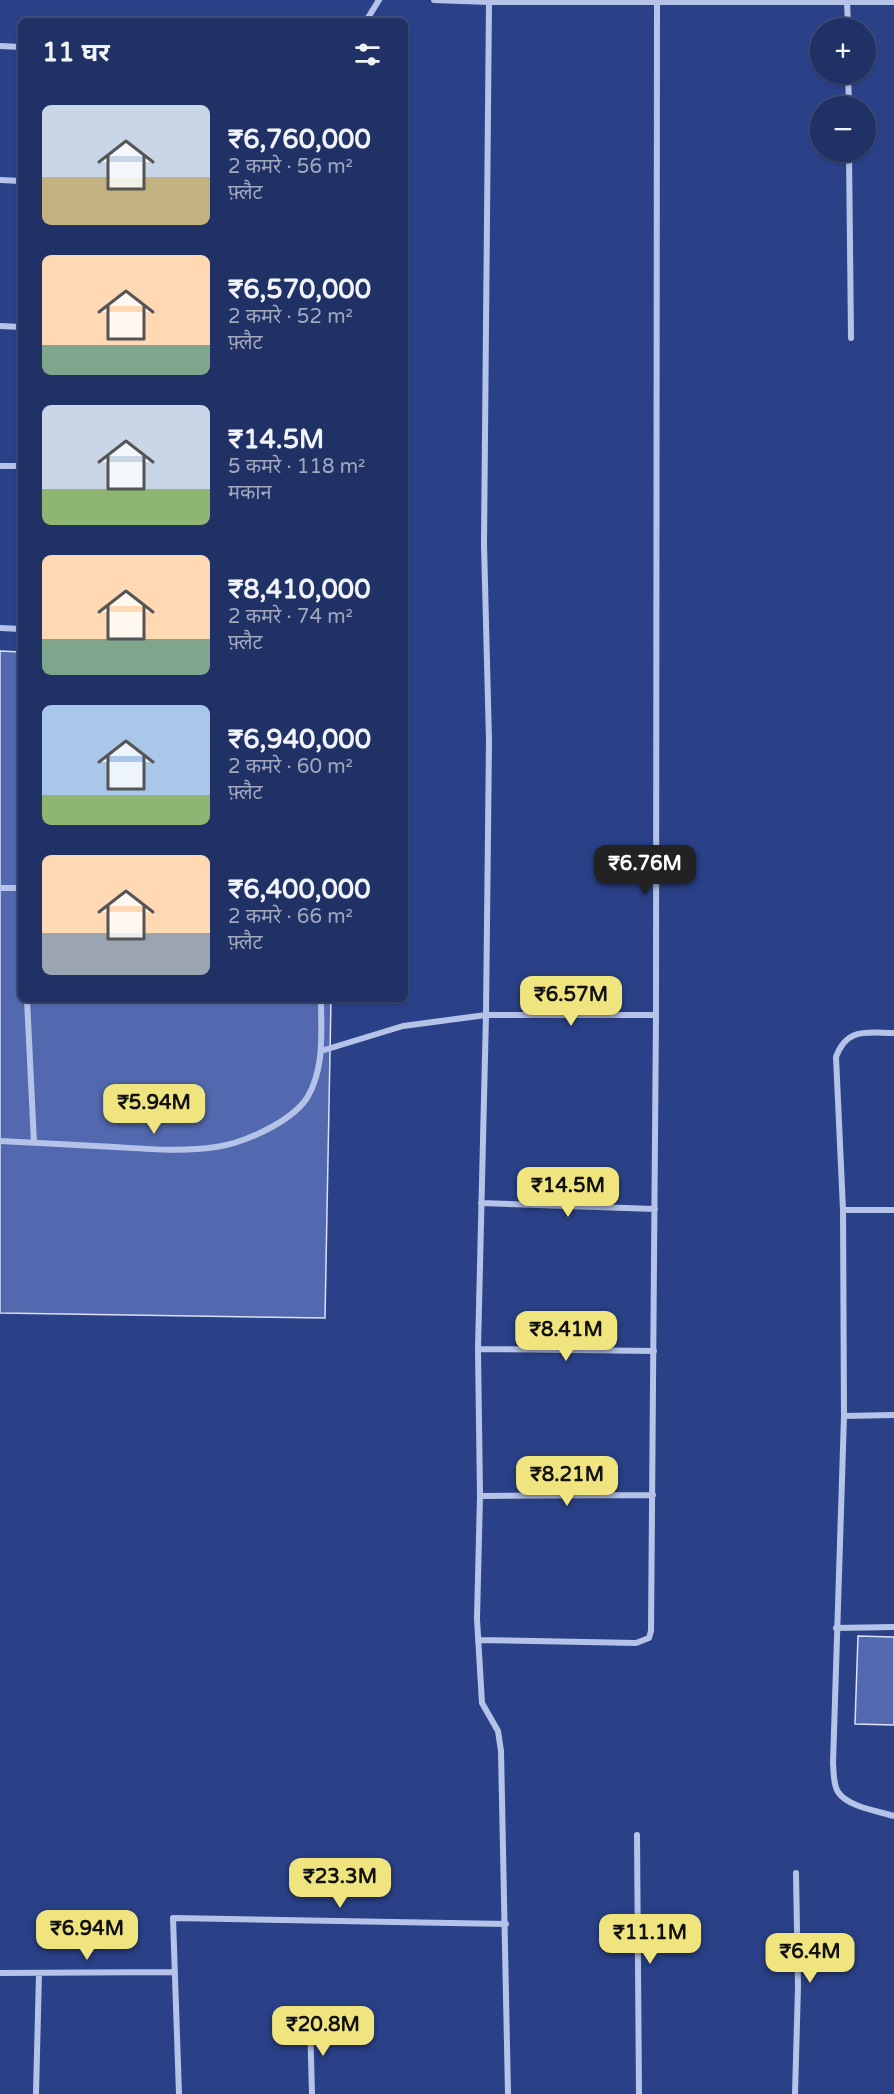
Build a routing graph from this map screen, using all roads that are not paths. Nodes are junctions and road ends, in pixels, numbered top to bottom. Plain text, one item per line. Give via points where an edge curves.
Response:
1 (379, 0) edge
2 (434, 0) edge
3 (558, 1) edge
4 (696, 1) edge
5 (847, 1) edge
6 (489, 2) junction
7 (657, 2) junction
8 (894, 2) edge
9 (368, 18) edge
10 (848, 18) edge
11 (0, 46) edge
12 (18, 47) edge
13 (849, 162) edge
14 (0, 180) edge
15 (18, 181) edge
16 (0, 326) edge
17 (18, 327) edge
18 (851, 338) dead end
19 (0, 466) edge
20 (18, 466) edge
21 (0, 628) edge
22 (18, 629) edge
23 (0, 888) edge
24 (18, 888) edge
25 (27, 1002) edge
26 (321, 1002) edge
27 (486, 1015) junction
28 (656, 1015) junction
29 (894, 1033) edge
30 (321, 1051) junction
31 (0, 1142) edge
32 (34, 1143) junction
33 (481, 1203) junction
34 (655, 1209) junction
35 (843, 1210) junction
36 (894, 1210) edge
37 (478, 1349) junction
38 (654, 1351) junction
39 (894, 1415) edge
40 (844, 1416) junction
41 (653, 1495) junction
42 (480, 1496) junction
43 (894, 1627) edge
44 (836, 1628) junction
45 (478, 1640) junction
46 (894, 1816) edge
47 (637, 1835) dead end
48 (796, 1874) dead end
49 (506, 1924) junction
50 (175, 1972) junction
51 (0, 1973) edge
52 (39, 1973) junction
53 (310, 2019) dead end
54 (36, 2094) edge
55 (178, 2094) edge
56 (312, 2094) edge
57 (508, 2094) edge
58 (639, 2094) edge
59 (795, 2094) edge

1 - 9 street
2 - 6 street
3 - 6 street
3 - 7 street
4 - 5 street
4 - 7 street
5 - 8 street
5 - 10 street
6 - 27 street via 484,544 489,741
7 - 28 street
11 - 12 street
13 - 18 street
14 - 15 street
16 - 17 street
19 - 20 street
21 - 22 street
23 - 24 street
25 - 32 street
26 - 30 street
27 - 28 street
27 - 30 street via 403,1026
27 - 33 street
28 - 34 street
29 - 35 street via 860,1033 847,1038 836,1057
30 - 32 street via 318,1072 306,1098 284,1120 217,1147 160,1150
31 - 32 street
33 - 34 street
33 - 37 street
34 - 38 street
35 - 36 street
35 - 40 street
37 - 38 street
37 - 42 street
38 - 41 street
39 - 40 street
40 - 44 street
41 - 42 street
41 - 45 street via 649,1638 636,1643
42 - 45 street
43 - 44 street
44 - 46 street via 834,1782 838,1792 851,1803
45 - 49 street via 482,1703 498,1731 501,1751
47 - 58 street
48 - 59 street
49 - 50 street via 174,1918
49 - 57 street
50 - 52 street
50 - 55 street
51 - 52 street
52 - 54 street
53 - 56 street

